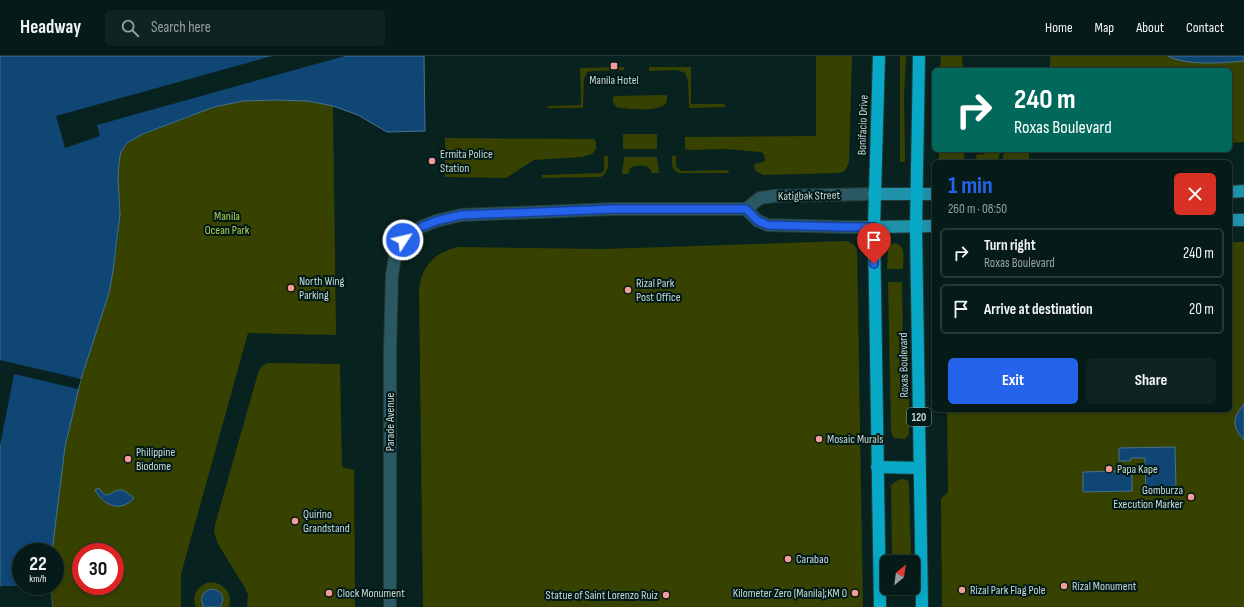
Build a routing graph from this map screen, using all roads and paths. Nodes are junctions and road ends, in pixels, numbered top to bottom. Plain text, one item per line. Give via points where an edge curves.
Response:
1 (879, 56) edge
2 (919, 56) edge
3 (1244, 191) edge
4 (1232, 192) edge
5 (874, 194) junction
6 (916, 194) junction
7 (932, 194) edge
8 (746, 209) junction
9 (1232, 220) edge
10 (1244, 220) edge
11 (932, 226) edge
12 (874, 227) junction
13 (916, 227) junction
14 (877, 467) junction
15 (920, 468) junction
16 (390, 607) edge
17 (880, 607) edge
18 (922, 607) edge

1 - 5 highway, Bonifacio Drive
2 - 6 highway, 120
3 - 4 main road
5 - 6 main road
5 - 8 street, Katigbak Street via 774,196 760,198
5 - 12 highway
6 - 7 main road
6 - 13 highway, Roxas Boulevard / 120
8 - 12 street via 758,221 768,225
8 - 16 street, Parade Avenue via 613,209 461,215 421,227 403,240 394,257 392,276
9 - 10 main road
11 - 13 main road
12 - 13 main road
12 - 14 highway
13 - 15 highway, Roxas Boulevard / 120
14 - 15 highway
14 - 17 highway
15 - 18 highway, Roxas Boulevard / 120

